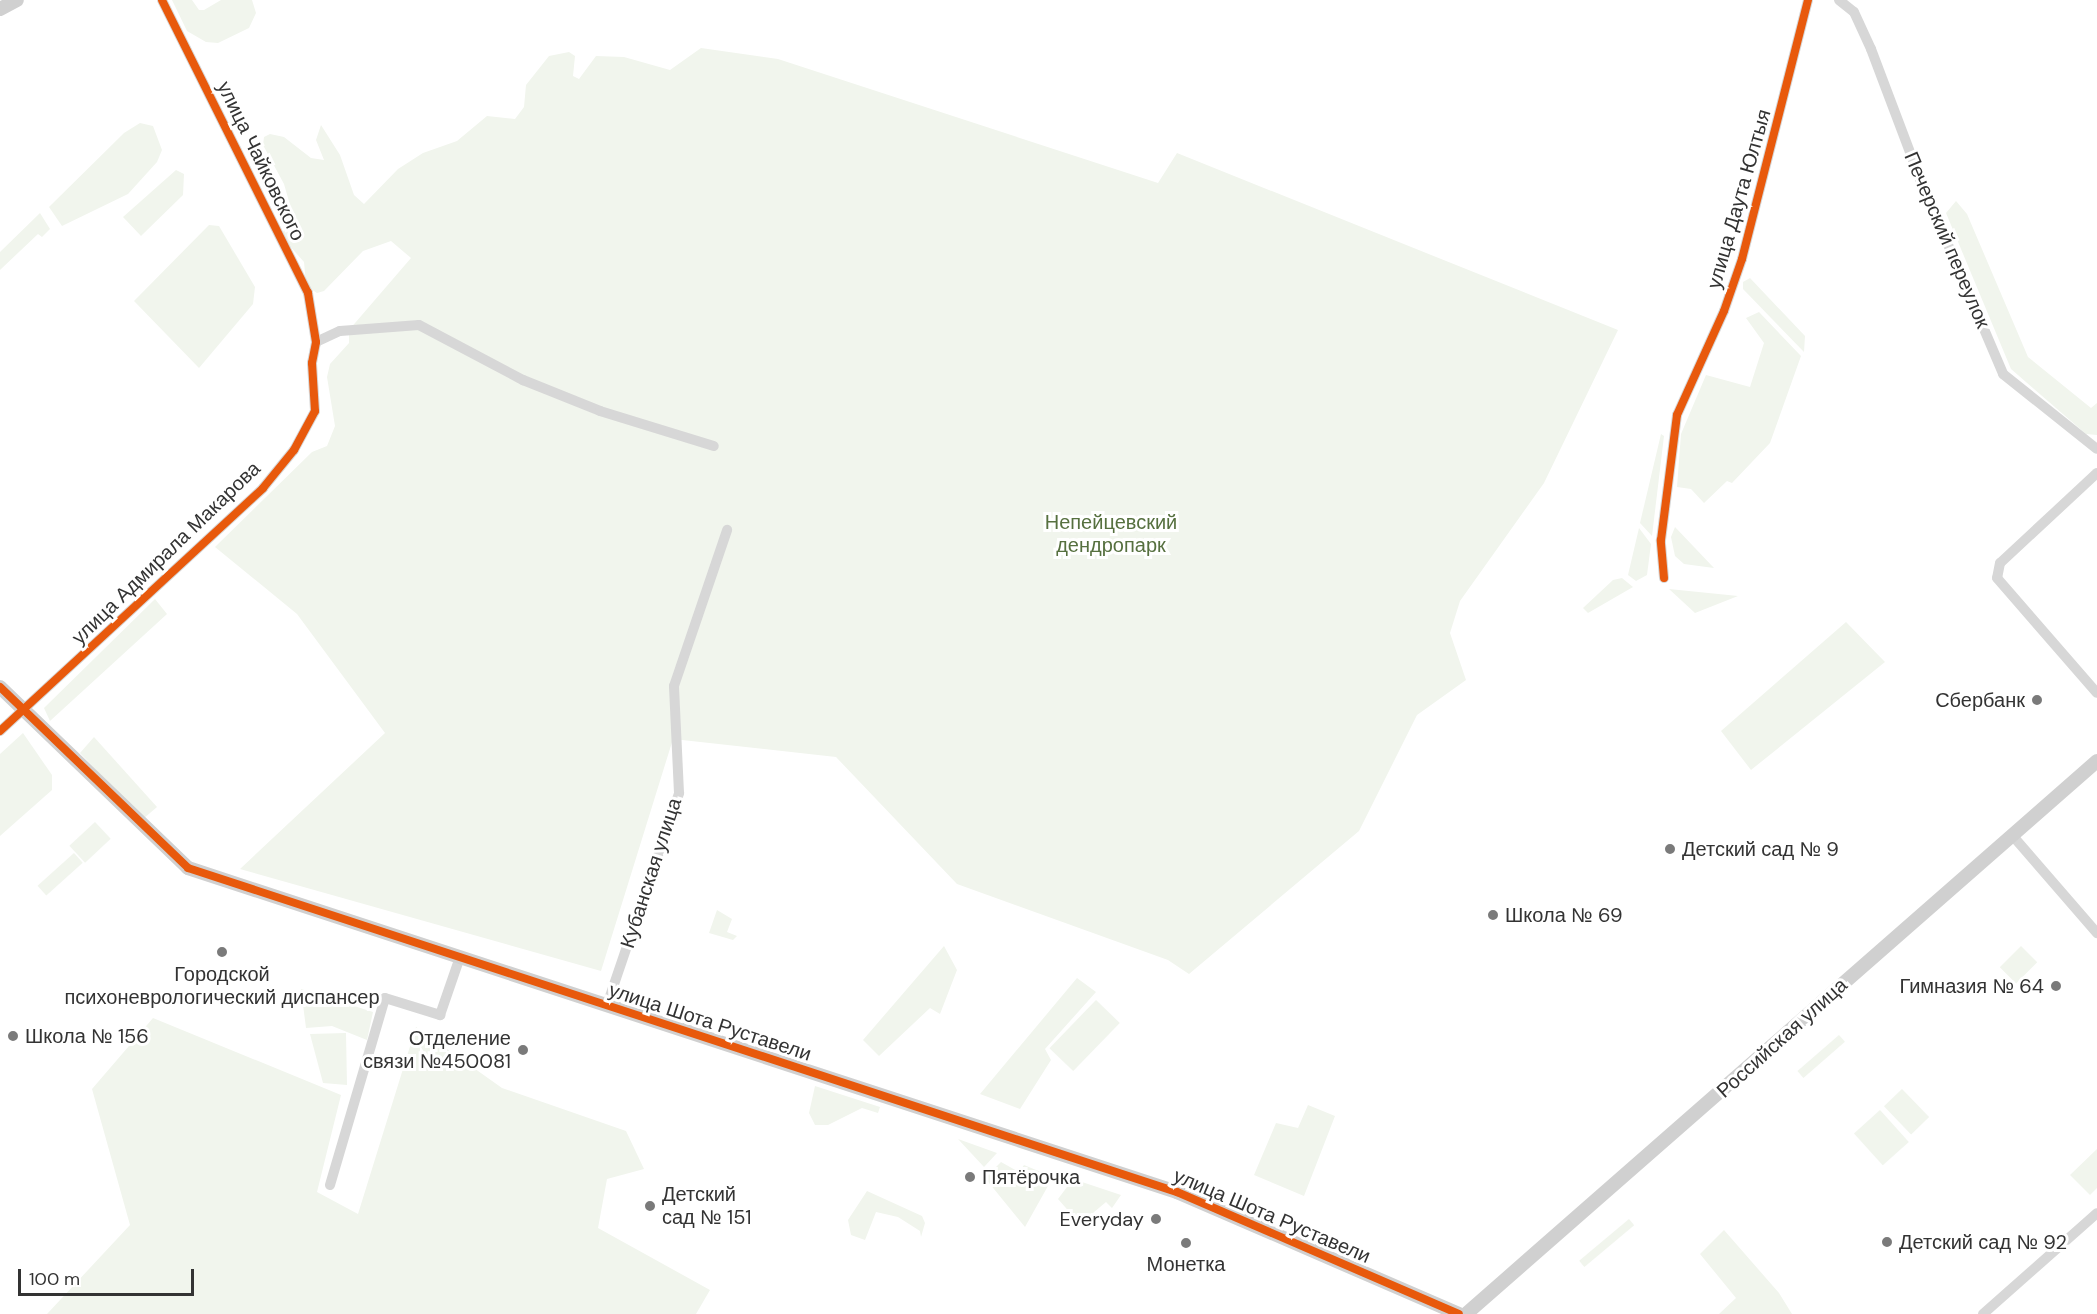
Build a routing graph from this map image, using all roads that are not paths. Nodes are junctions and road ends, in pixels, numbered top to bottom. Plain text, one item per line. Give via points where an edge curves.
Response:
1 (17, 0) edge
2 (162, 0) edge
3 (1808, 0) edge
4 (1839, 0) edge
5 (0, 9) edge
6 (316, 342) junction
7 (714, 446) dead end
8 (2097, 449) edge
9 (2097, 473) edge
10 (727, 530) dead end
11 (1664, 578) dead end
12 (0, 687) edge
13 (2097, 693) edge
14 (21, 711) junction
15 (0, 730) edge
16 (2097, 761) edge
17 (2012, 835) junction
18 (2097, 933) edge
19 (460, 957) junction
20 (607, 1005) junction
21 (330, 1185) dead end
22 (2097, 1213) edge
23 (1459, 1314) edge
24 (1466, 1314) edge
25 (1983, 1314) edge

1 - 5 street
2 - 6 street, улица Чайковского via 308,293
3 - 11 street, улица Даута Юлтыя via 1742,259 1724,311 1677,415 1661,540
4 - 8 street, Печерский переулок via 1854,12 1871,49 1920,179 2003,374
6 - 7 street via 340,331 419,325 523,380 600,411
6 - 14 street, улица Адмирала Макарова via 312,363 315,411 294,450 263,488 196,553
9 - 13 street via 2000,564 1997,578
10 - 20 street, Кубанская улица via 674,686 679,793
12 - 14 street, улица Шота Руставели
14 - 15 street, улица Адмирала Макарова
14 - 19 street, улица Шота Руставели via 188,868
16 - 17 street, Российская улица
17 - 18 street
17 - 24 street, Российская улица
19 - 20 street, улица Шота Руставели
19 - 21 street via 440,1015 385,998
20 - 23 street, улица Шота Руставели via 1177,1192
22 - 25 street

